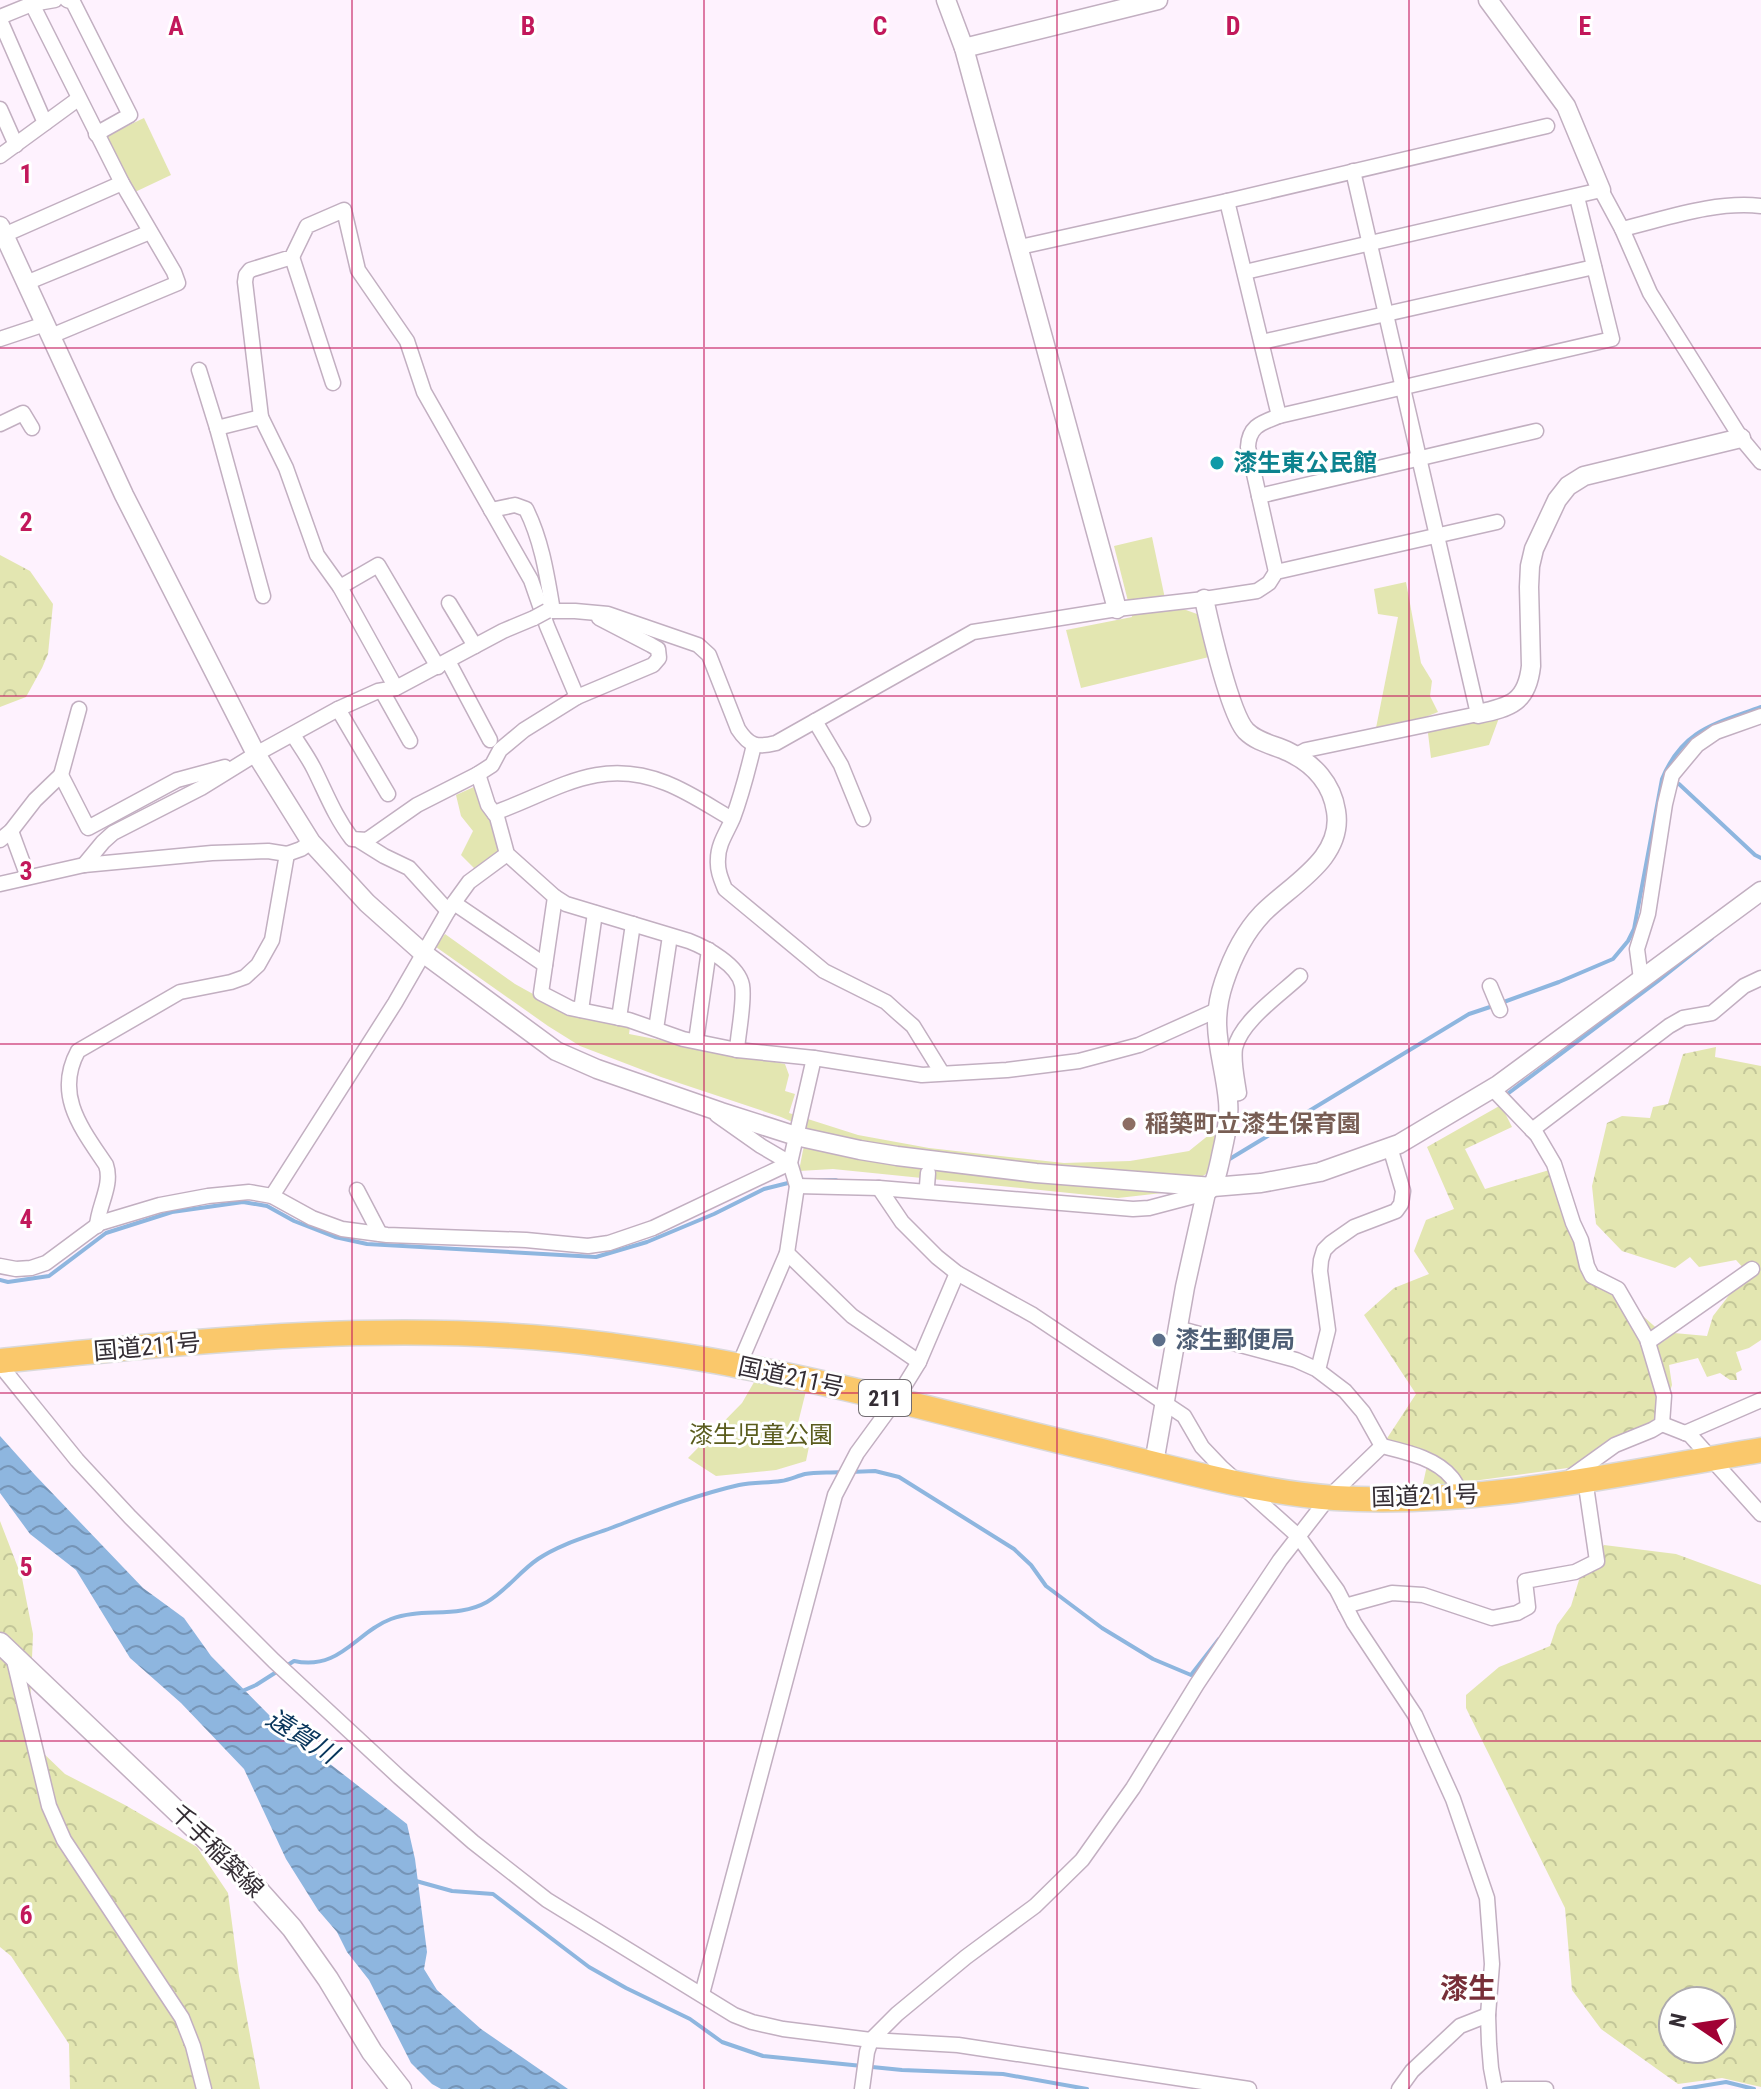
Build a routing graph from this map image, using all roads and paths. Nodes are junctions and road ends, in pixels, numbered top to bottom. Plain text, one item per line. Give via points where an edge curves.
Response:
1 (55, 0) edge
2 (67, 0) edge
3 (946, 0) edge
4 (1158, 0) edge
5 (1488, 0) edge
6 (32, 4) junction
7 (0, 18) edge
8 (964, 48) junction
9 (78, 99) junction
10 (0, 109) edge
11 (45, 123) junction
12 (1547, 126) dead end
13 (96, 134) junction
14 (16, 145) junction
15 (0, 156) edge
16 (1353, 171) junction
17 (122, 183) junction
18 (1601, 190) junction
19 (1577, 197) junction
20 (1227, 201) junction
21 (1761, 206) edge
22 (1622, 229) junction
23 (2, 231) edge
24 (150, 232) junction
25 (1368, 243) junction
26 (1020, 247) junction
27 (292, 257) junction
28 (1594, 267) junction
29 (1245, 272) junction
30 (26, 283) junction
31 (1385, 313) junction
32 (48, 330) junction
33 (0, 339) edge
34 (1262, 342) junction
35 (199, 370) dead end
36 (333, 383) dead end
37 (1402, 387) junction
38 (1279, 416) junction
39 (261, 417) junction
40 (1, 422) edge
41 (32, 428) dead end
42 (217, 428) junction
43 (1536, 431) dead end
44 (1741, 438) junction
45 (1419, 459) junction
46 (1761, 462) edge
47 (1259, 496) junction
48 (491, 510) junction
49 (1497, 522) dead end
50 (1437, 537) junction
51 (1276, 572) junction
52 (340, 587) junction
53 (263, 596) dead end
54 (1204, 599) junction
55 (449, 603) dead end
56 (1117, 609) junction
57 (583, 612) junction
58 (544, 613) junction
59 (475, 646) junction
60 (443, 664) junction
61 (389, 689) junction
62 (577, 697) junction
63 (79, 709) dead end
64 (338, 709) junction
65 (1478, 714) junction
66 (1761, 716) edge
67 (815, 721) junction
68 (293, 735) junction
69 (490, 740) dead end
70 (410, 741) dead end
71 (754, 745) junction
72 (1295, 756) junction
73 (248, 759) junction
74 (478, 774) junction
75 (61, 775) junction
76 (388, 794) dead end
77 (494, 813) junction
78 (732, 819) junction
79 (863, 819) dead end
80 (6, 835) edge
81 (360, 841) junction
82 (311, 842) junction
83 (287, 854) junction
84 (507, 854) junction
85 (84, 865) junction
86 (28, 877) junction
87 (0, 884) edge
88 (1761, 891) edge
89 (555, 897) junction
90 (451, 907) junction
91 (595, 913) junction
92 (633, 924) junction
93 (670, 936) junction
94 (709, 950) junction
95 (423, 953) junction
96 (545, 965) junction
97 (1300, 976) dead end
98 (1761, 978) edge
99 (1641, 979) junction
100 (1490, 986) dead end
101 (581, 1010) junction
102 (1217, 1010) junction
103 (1500, 1010) dead end
104 (619, 1018) junction
105 (656, 1029) junction
106 (696, 1041) junction
107 (737, 1050) junction
108 (814, 1058) junction
109 (942, 1073) junction
110 (1492, 1088) junction
111 (1227, 1095) junction
112 (707, 1108) junction
113 (1532, 1130) junction
114 (796, 1136) junction
115 (1390, 1147) junction
116 (790, 1163) junction
117 (797, 1186) junction
118 (879, 1188) junction
119 (357, 1190) dead end
120 (1210, 1190) junction
121 (272, 1196) junction
122 (97, 1226) junction
123 (380, 1234) junction
124 (787, 1253) junction
125 (0, 1266) edge
126 (1752, 1269) dead end
127 (957, 1273) junction
128 (1177, 1328) junction
129 (1648, 1342) junction
130 (919, 1362) junction
131 (0, 1363) edge
132 (739, 1365) junction
133 (1318, 1370) junction
134 (1761, 1400) edge
135 (895, 1401) junction
136 (1164, 1401) junction
137 (1662, 1424) junction
138 (1685, 1433) junction
139 (1382, 1446) junction
140 (1761, 1450) edge
141 (1713, 1458) junction
142 (1154, 1463) junction
143 (1573, 1481) junction
144 (1240, 1484) junction
145 (1462, 1495) junction
146 (1329, 1497) junction
147 (1761, 1514) edge
148 (1298, 1536) junction
149 (1345, 1606) junction
150 (6, 1648) edge
151 (702, 1994) junction
152 (1488, 2015) junction
153 (871, 2040) junction
154 (204, 2089) edge
155 (401, 2089) edge
156 (862, 2089) edge
157 (1249, 2089) edge
158 (1399, 2089) edge
159 (1495, 2089) edge
160 (1505, 2089) edge
161 (1546, 2089) edge

1 - 6 street
2 - 13 street via 73,2 130,115
3 - 8 street
4 - 8 street
5 - 18 street via 1566,106
6 - 7 street
6 - 9 street
7 - 11 street
8 - 26 street
9 - 11 street
9 - 13 street
10 - 14 street
11 - 14 street
12 - 16 street
13 - 17 street
14 - 15 street
16 - 20 street
16 - 25 street
17 - 23 street
17 - 24 street
18 - 19 street
18 - 22 street
19 - 25 street
19 - 28 street
20 - 26 street
20 - 29 street
21 - 22 street via 1719,205
22 - 44 street via 1650,293
23 - 30 street
24 - 30 street
24 - 32 street via 178,283
25 - 29 street
25 - 31 street
26 - 56 street
27 - 36 street
27 - 39 street via 246,275
27 - 48 street via 307,226 344,210 358,270 407,341 424,392
28 - 31 street
28 - 37 street via 1612,339
29 - 34 street
30 - 32 street
31 - 34 street
31 - 37 street
32 - 33 street
32 - 73 street
34 - 38 street
35 - 42 street
37 - 38 street
37 - 45 street
38 - 47 street via 1255,425 1249,437
39 - 42 street
39 - 52 street via 317,555
40 - 41 street via 23,413
42 - 53 street
43 - 45 street
44 - 46 street
44 - 65 street via 1584,476 1568,486 1530,566 1530,681 1514,703
45 - 47 street
45 - 50 street
47 - 51 street
48 - 58 street via 515,505 526,509 546,570
48 - 62 street via 531,580
49 - 50 street
50 - 51 street
50 - 65 street
51 - 54 street via 1257,591
52 - 60 street via 378,565
52 - 61 street
54 - 56 street
54 - 72 street via 1240,721 1259,740
55 - 59 street
56 - 67 street via 973,632
57 - 58 street
57 - 62 street via 660,653 653,665
57 - 71 street via 608,614 698,645 709,655 738,729
58 - 59 street
59 - 60 street
60 - 61 street
60 - 69 street
61 - 64 street
61 - 70 street
62 - 74 street via 524,730
63 - 75 street
64 - 68 street
64 - 76 street
65 - 72 street
66 - 99 street via 1716,732 1672,775 1637,949
67 - 71 street via 776,743
67 - 79 street
68 - 73 street
68 - 81 street via 344,829
71 - 78 street
72 - 102 street via 1311,765 1332,792 1337,814 1332,843 1311,871 1247,932
73 - 75 street via 177,780 88,828
73 - 82 street
73 - 85 street via 113,833
74 - 77 street
74 - 81 street
75 - 80 street
77 - 78 street via 578,779 623,772 668,783
77 - 84 street
78 - 109 street via 717,862 725,889 824,971 886,1002 913,1026
80 - 86 street
81 - 90 street via 409,868
82 - 83 street
82 - 95 street
83 - 85 street via 212,853
83 - 122 street via 272,940 258,965 231,982 180,992 78,1051 71,1064 75,1115 108,1173
84 - 89 street
84 - 90 street via 469,882
85 - 86 street
86 - 87 street
88 - 99 street
89 - 91 street
89 - 96 street
90 - 95 street
90 - 96 street
91 - 92 street
91 - 101 street
92 - 93 street
92 - 104 street
93 - 94 street
93 - 105 street
94 - 106 street
94 - 107 street via 743,988
95 - 112 street via 556,1051
95 - 121 street
96 - 101 street via 541,993
97 - 111 street via 1241,1033 1235,1065 1239,1093
98 - 113 street via 1715,1012 1669,1026
99 - 110 street
100 - 103 street
101 - 104 street
102 - 109 street via 1139,1045 1079,1061
102 - 111 street
104 - 105 street
105 - 106 street
106 - 107 street
107 - 108 street
108 - 109 street via 922,1075
108 - 114 street
110 - 113 street
110 - 115 street
111 - 120 street via 1227,1132
112 - 114 street
112 - 116 street
113 - 129 street via 1554,1164 1592,1276 1618,1289
114 - 116 street
114 - 120 street via 928,1160
115 - 120 street via 1320,1172
115 - 133 street via 1403,1191 1401,1204 1396,1211 1354,1227 1324,1250 1320,1271 1328,1330
116 - 117 street
116 - 123 street via 653,1228 609,1243
117 - 118 street
117 - 124 street
118 - 120 street via 1133,1209
118 - 127 street via 902,1222
119 - 123 street
120 - 128 street
121 - 122 street via 208,1196
121 - 123 street via 342,1229
122 - 125 street via 46,1263 16,1269
124 - 130 street via 852,1316
124 - 132 street
126 - 129 street
127 - 130 street
127 - 136 street via 1033,1315
128 - 133 street
128 - 136 street
129 - 137 street via 1664,1396
130 - 135 street
131 - 132 highway, 国道211号 / 211 via 121,1348 406,1331 603,1345
131 - 151 street via 130,1517 399,1777 547,1900
132 - 135 highway, 国道211号 / 211
133 - 139 street via 1363,1412
134 - 138 street
135 - 142 highway, 国道211号 / 211
135 - 151 street via 857,1453 835,1495
136 - 142 street
136 - 144 street via 1184,1416 1202,1447
137 - 138 street
137 - 143 street via 1615,1445
138 - 141 street
139 - 145 street via 1436,1465
139 - 146 street
140 - 141 highway, 国道211号 / 211
141 - 143 highway, 国道211号 / 211
141 - 147 street
142 - 144 highway, 国道211号 / 211
143 - 145 highway, 国道211号 / 211
143 - 149 street via 1597,1561 1575,1572 1525,1581 1528,1607 1492,1618 1423,1595 1392,1593
144 - 146 highway, 国道211号 / 211
144 - 148 street
145 - 146 highway, 国道211号 / 211
146 - 148 street
148 - 149 street
148 - 153 street via 1082,1860 1035,1906 966,1957
149 - 152 street via 1415,1715 1453,1799 1487,1898 1492,1964
150 - 154 street via 49,1806 64,1840 182,2018
150 - 155 main road, 千手稲築線 via 250,1881 292,1928
151 - 153 street via 752,2022
152 - 158 street via 1460,2026
152 - 159 street
153 - 156 street
153 - 157 street via 958,2045
160 - 161 street

